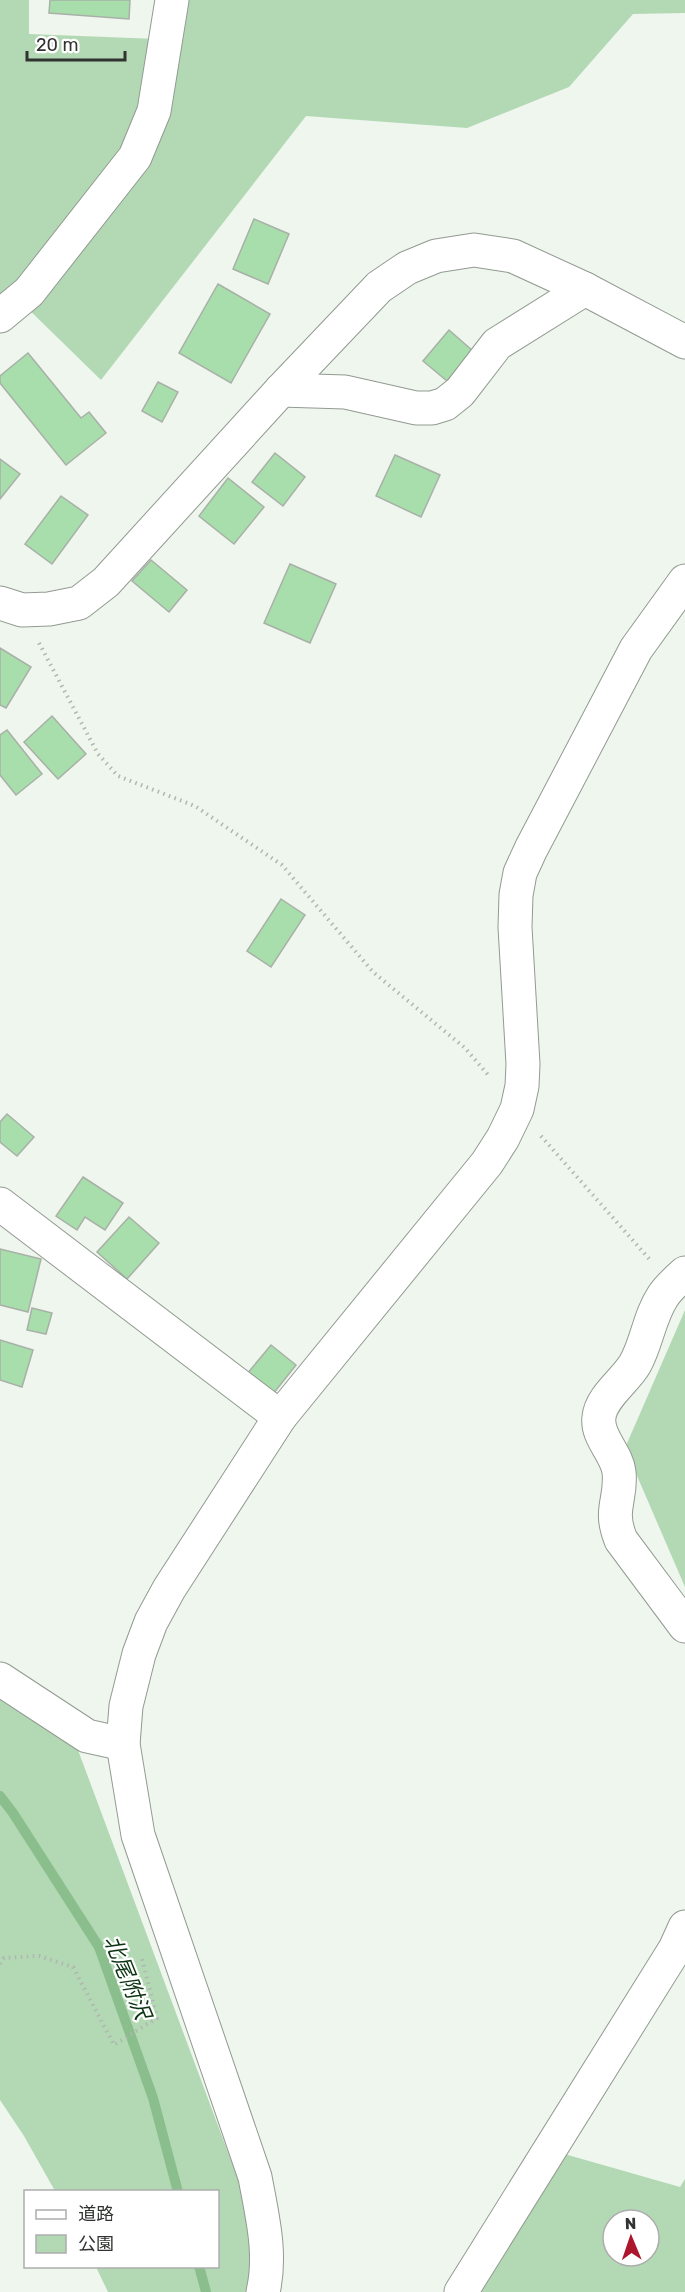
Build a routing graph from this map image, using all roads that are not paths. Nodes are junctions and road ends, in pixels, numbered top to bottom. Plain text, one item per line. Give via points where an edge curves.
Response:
1 (172, 0) edge
2 (585, 289) junction
3 (0, 316) edge
4 (685, 342) edge
5 (281, 390) junction
6 (685, 581) edge
7 (11, 607) edge
8 (0, 1204) edge
9 (678, 1279) edge
10 (280, 1417) junction
11 (685, 1626) edge
12 (0, 1679) edge
13 (123, 1744) junction
14 (685, 1927) edge
15 (263, 2292) edge
16 (461, 2292) edge

1 - 3 street via 154,111 135,157 29,292
2 - 4 street
2 - 5 street via 497,344 446,404 416,408 345,392
2 - 5 street via 513,256 474,250 436,256 407,268 378,287
5 - 7 street via 106,582 79,603 49,609
6 - 10 street via 636,649 520,873 515,927 524,1064 517,1109 503,1138 487,1163
8 - 10 street
9 - 11 street via 655,1310 635,1364 605,1403 598,1420 619,1472 614,1515 621,1540
10 - 13 street via 169,1589 152,1622 126,1706
12 - 13 street via 87,1736
13 - 15 street via 138,1835 255,2177 266,2235
14 - 16 street

